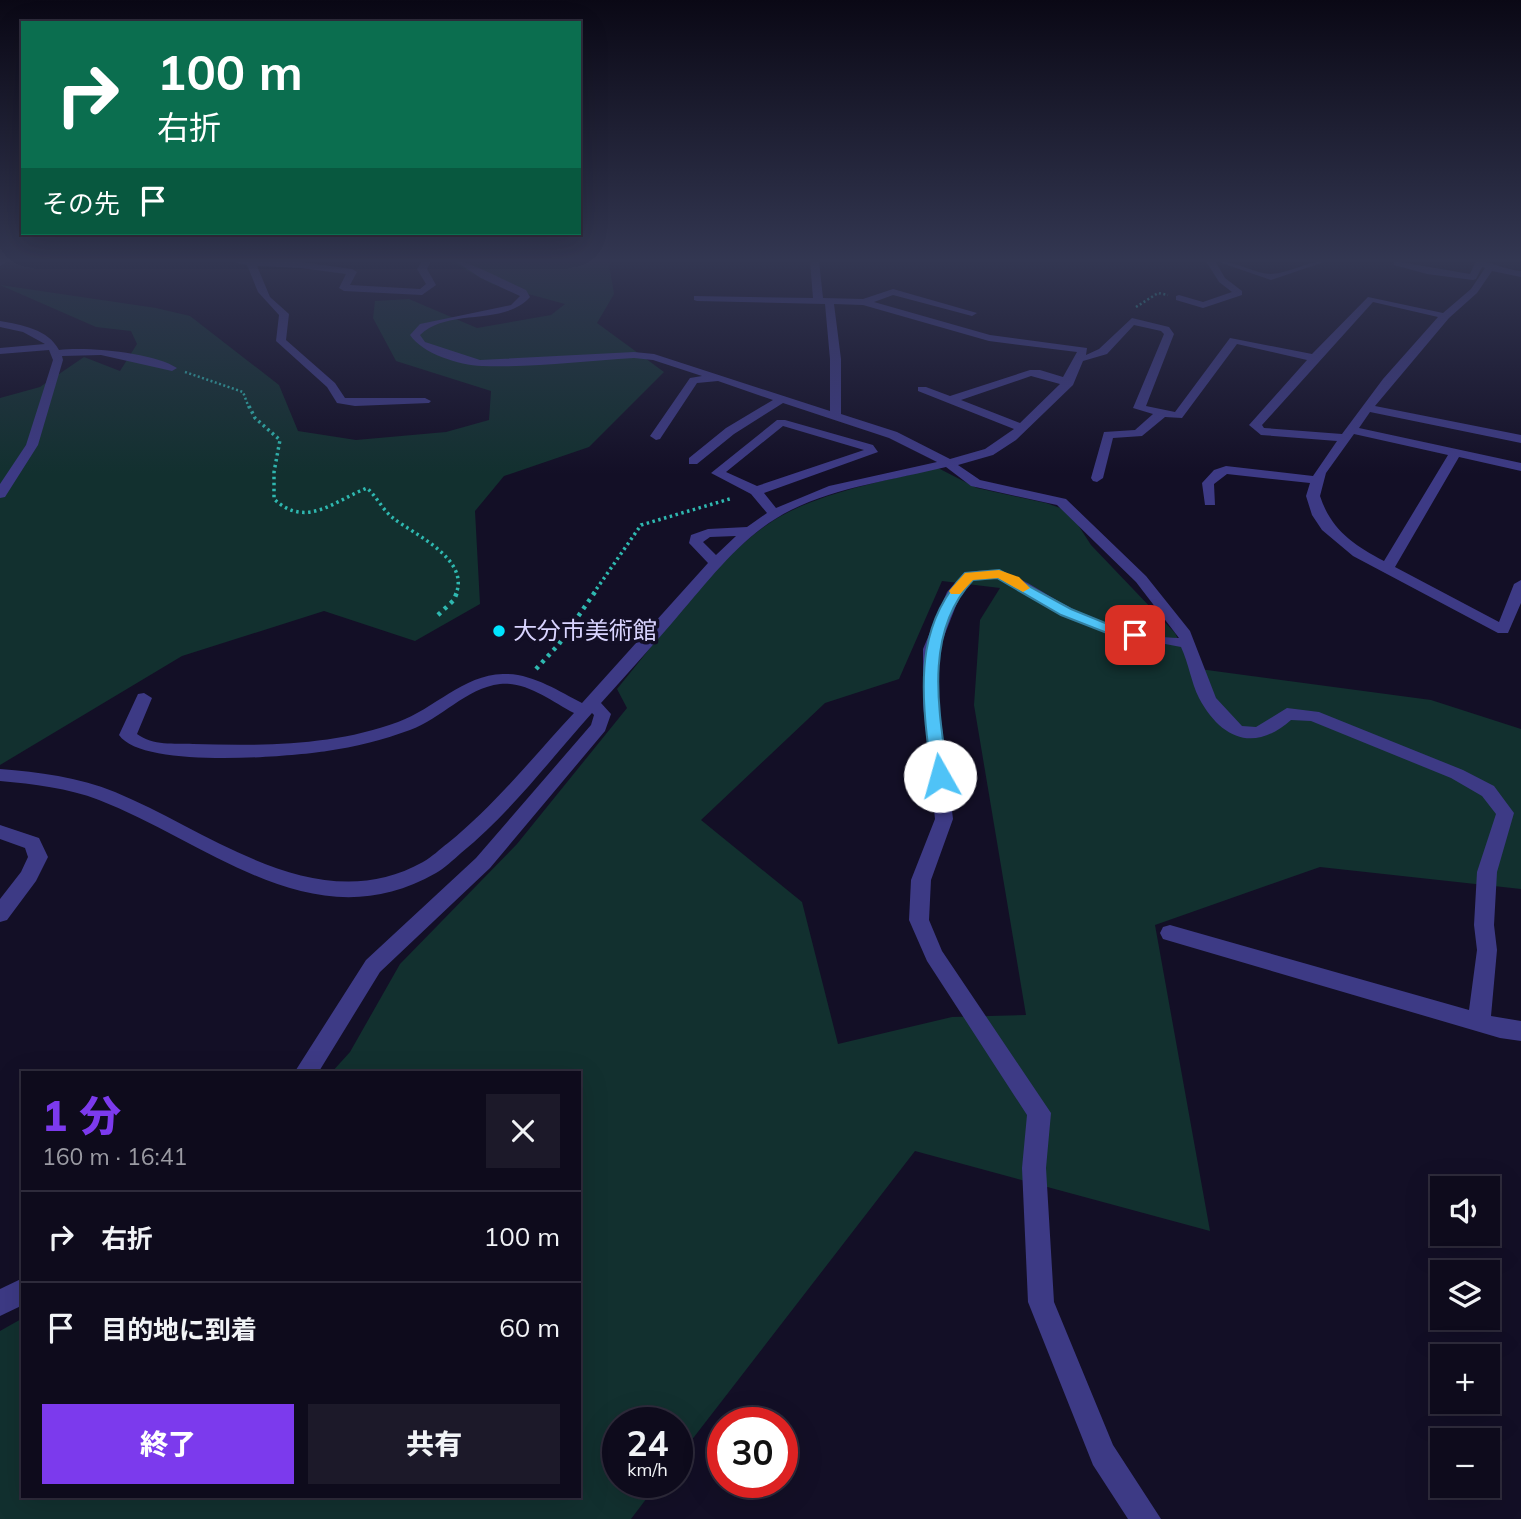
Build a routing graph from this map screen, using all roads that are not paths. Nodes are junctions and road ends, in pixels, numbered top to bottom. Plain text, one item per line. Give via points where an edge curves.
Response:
1 (27, 332) edge
2 (282, 332) edge
3 (418, 332) edge
4 (829, 332) edge
5 (968, 332) edge
6 (1122, 332) edge
7 (1167, 332) edge
8 (1338, 332) edge
9 (1431, 332) edge
10 (55, 350) junction
11 (0, 351) edge
12 (1080, 358) junction
13 (1314, 358) junction
14 (172, 368) road end
15 (718, 379) junction
16 (1069, 383) junction
17 (922, 389) dead end
18 (779, 400) junction
19 (950, 400) junction
20 (425, 401) dead end
21 (1369, 408) junction
22 (1162, 413) junction
23 (835, 417) junction
24 (1022, 428) junction
25 (1348, 434) junction
26 (656, 436) dead end
27 (1521, 439) edge
28 (1455, 453) junction
29 (694, 461) dead end
30 (946, 462) junction
31 (1521, 467) edge
32 (1097, 478) dead end
33 (1316, 480) junction
34 (755, 491) junction
35 (0, 494) edge
36 (1210, 502) dead end
37 (774, 514) junction
38 (751, 531) junction
39 (715, 562) junction
40 (1387, 569) junction
41 (1521, 584) edge
42 (1185, 642) junction
43 (144, 698) dead end
44 (588, 707) junction
45 (0, 775) edge
46 (0, 832) edge
47 (0, 914) edge
48 (1170, 933) dead end
49 (1479, 1022) junction
50 (1521, 1031) edge
51 (306, 1071) edge
52 (21, 1292) edge
53 (0, 1303) edge
54 (1146, 1519) edge

1 - 10 street
2 - 20 street via 281,341 331,385 341,401
3 - 15 street via 415,335 421,344 480,363 644,356
4 - 23 street via 836,367
5 - 12 street via 1083,350
6 - 12 street via 1106,350
7 - 22 street via 1139,408
8 - 13 street
9 - 21 street
10 - 11 street
10 - 14 street via 103,352
10 - 35 street via 56,373 32,445
12 - 16 street
13 - 22 street via 1234,340 1178,416
13 - 25 street via 1255,425 1261,431
15 - 18 street
15 - 26 street via 694,380
16 - 19 street via 1030,373
16 - 24 street
17 - 19 street
18 - 23 street
18 - 29 street
19 - 24 street
21 - 25 street
21 - 27 street
22 - 32 street via 1138,433 1108,435
23 - 30 street via 893,435
24 - 30 street via 989,452
25 - 28 street
25 - 33 street
28 - 31 street
28 - 40 street
30 - 37 street via 831,490
30 - 42 street via 976,483 1061,502 1071,509 1141,579 1185,634
33 - 36 street via 1226,470 1208,483
33 - 40 street via 1314,505 1326,527 1358,554
34 - 34 street via 859,458 872,452 781,422 717,473
34 - 37 street
37 - 38 street
38 - 39 street
38 - 39 street via 696,538
39 - 44 street
40 - 41 street via 1503,630
42 - 49 street via 1203,678 1205,694 1242,735 1254,735 1287,714 1313,716 1488,791 1505,813 1487,872 1487,950
42 - 54 street via 1112,630 1066,612 999,574 969,576 954,592 932,649 931,703 944,819 921,880 919,920 934,955 1039,1113 1034,1168 1041,1302 1103,1455
43 - 44 street via 128,735 136,743 160,749 250,753 383,733 501,679 523,682
44 - 45 street via 460,848 403,882 352,892 314,889 277,876 106,796 65,784
44 - 51 street via 603,714 599,727 483,863 373,966
46 - 47 street via 32,843 38,857
48 - 49 street
49 - 50 street
52 - 53 street

